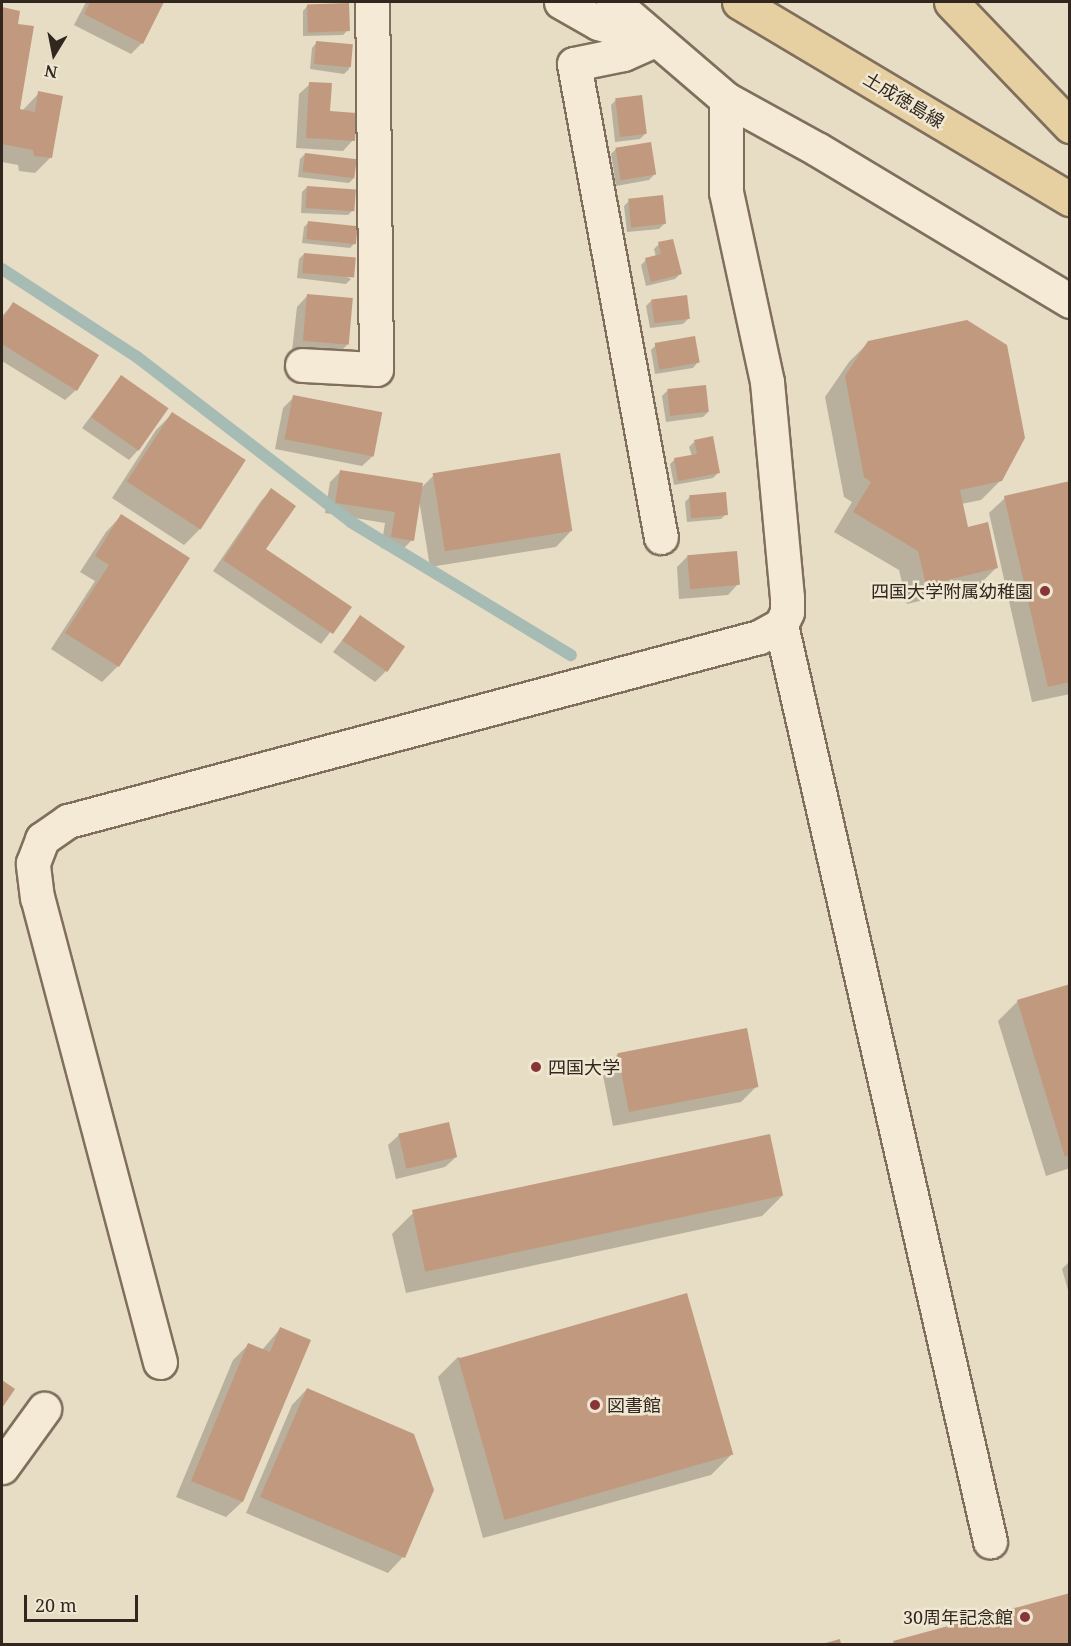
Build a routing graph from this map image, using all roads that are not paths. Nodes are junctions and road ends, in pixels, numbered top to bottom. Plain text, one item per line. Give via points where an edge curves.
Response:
1 (372, 2) edge
2 (561, 2) edge
3 (613, 2) edge
4 (739, 2) edge
5 (951, 2) edge
6 (655, 40) junction
7 (726, 99) junction
8 (1070, 126) edge
9 (1070, 199) edge
10 (1070, 301) edge
11 (302, 365) dead end
12 (661, 537) dead end
13 (781, 625) junction
14 (160, 1362) dead end
15 (44, 1409) dead end
16 (2, 1467) edge
17 (990, 1541) dead end

1 - 11 street via 376,369
2 - 6 street via 598,23
3 - 6 street
4 - 9 main road, 土成徳島線
5 - 8 main road
6 - 7 street
6 - 12 street via 623,54 574,64
7 - 10 street
7 - 13 street via 726,192 766,382 787,597 787,612
13 - 14 street via 759,637 68,821 42,839 33,863 37,898
13 - 17 street
15 - 16 street

